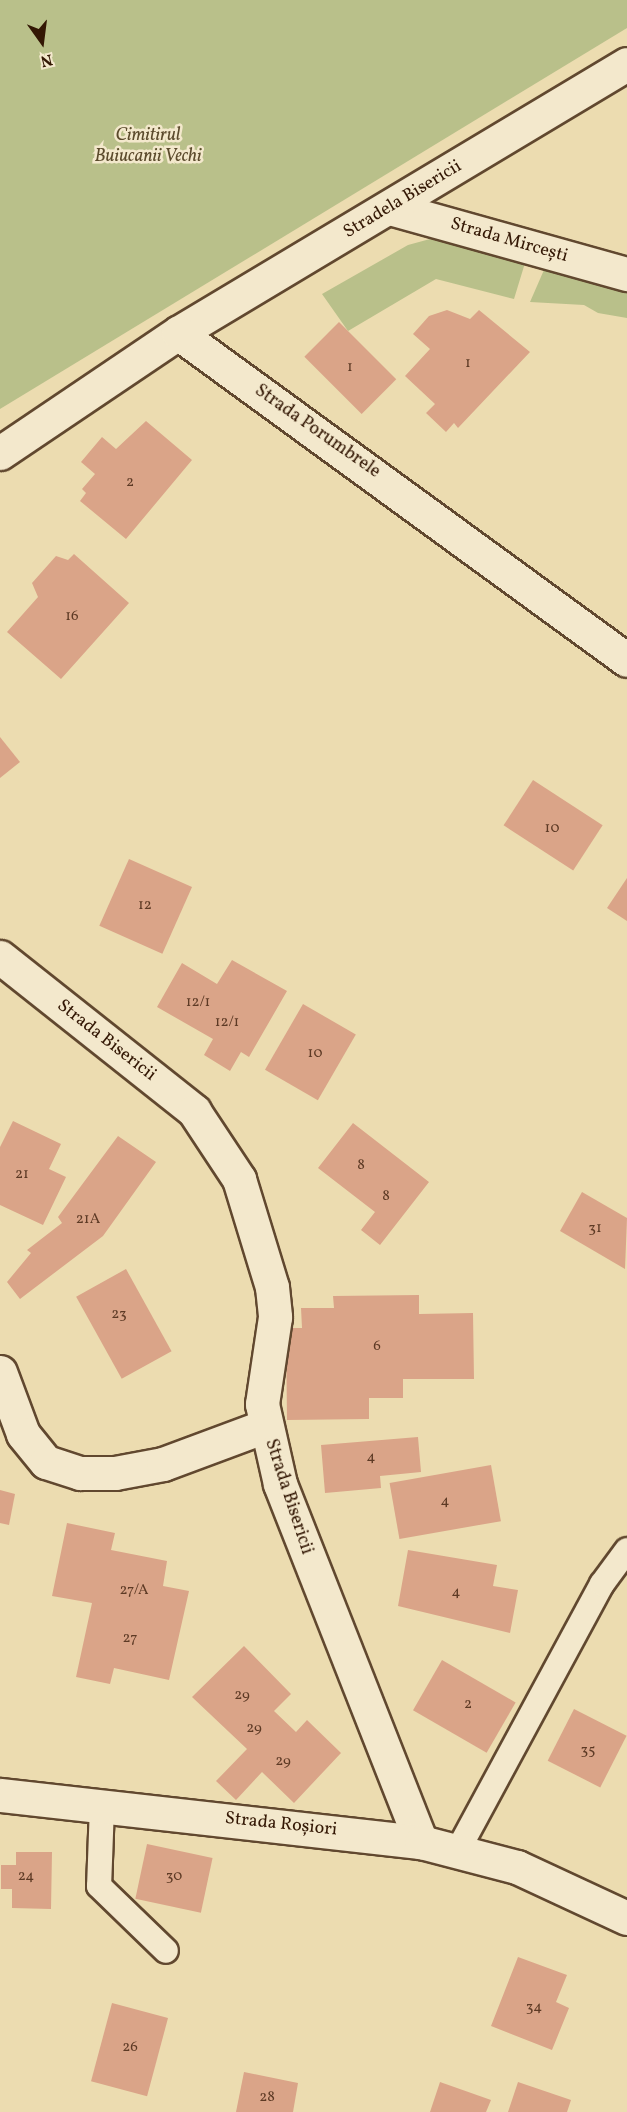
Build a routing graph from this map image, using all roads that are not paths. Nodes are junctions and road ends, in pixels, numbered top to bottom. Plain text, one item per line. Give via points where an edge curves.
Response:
1 (627, 64) edge
2 (390, 208) junction
3 (627, 274) edge
4 (178, 333) junction
5 (0, 453) edge
6 (627, 660) edge
7 (0, 957) edge
8 (0, 1372) edge
9 (265, 1426) junction
10 (627, 1551) edge
11 (0, 1794) edge
12 (102, 1806) junction
13 (422, 1842) junction
14 (457, 1852) junction
15 (627, 1918) edge
16 (166, 1951) dead end

1 - 2 street, Stradela Bisericii
2 - 3 street, Strada Mircești
2 - 4 street, Stradela Bisericii
4 - 5 street
4 - 6 street, Strada Porumbrele
7 - 9 street, Strada Bisericii via 194,1111 239,1179 272,1287 275,1317 262,1404
8 - 9 street via 23,1434 46,1462 80,1473 115,1473 163,1464
9 - 13 street, Strada Bisericii via 280,1484
10 - 14 lane via 602,1584
11 - 12 street, Strada Roșiori
12 - 13 street, Strada Roșiori
12 - 16 lane via 99,1886
13 - 14 street, Strada Roșiori
14 - 15 street, Strada Roșiori via 517,1867

